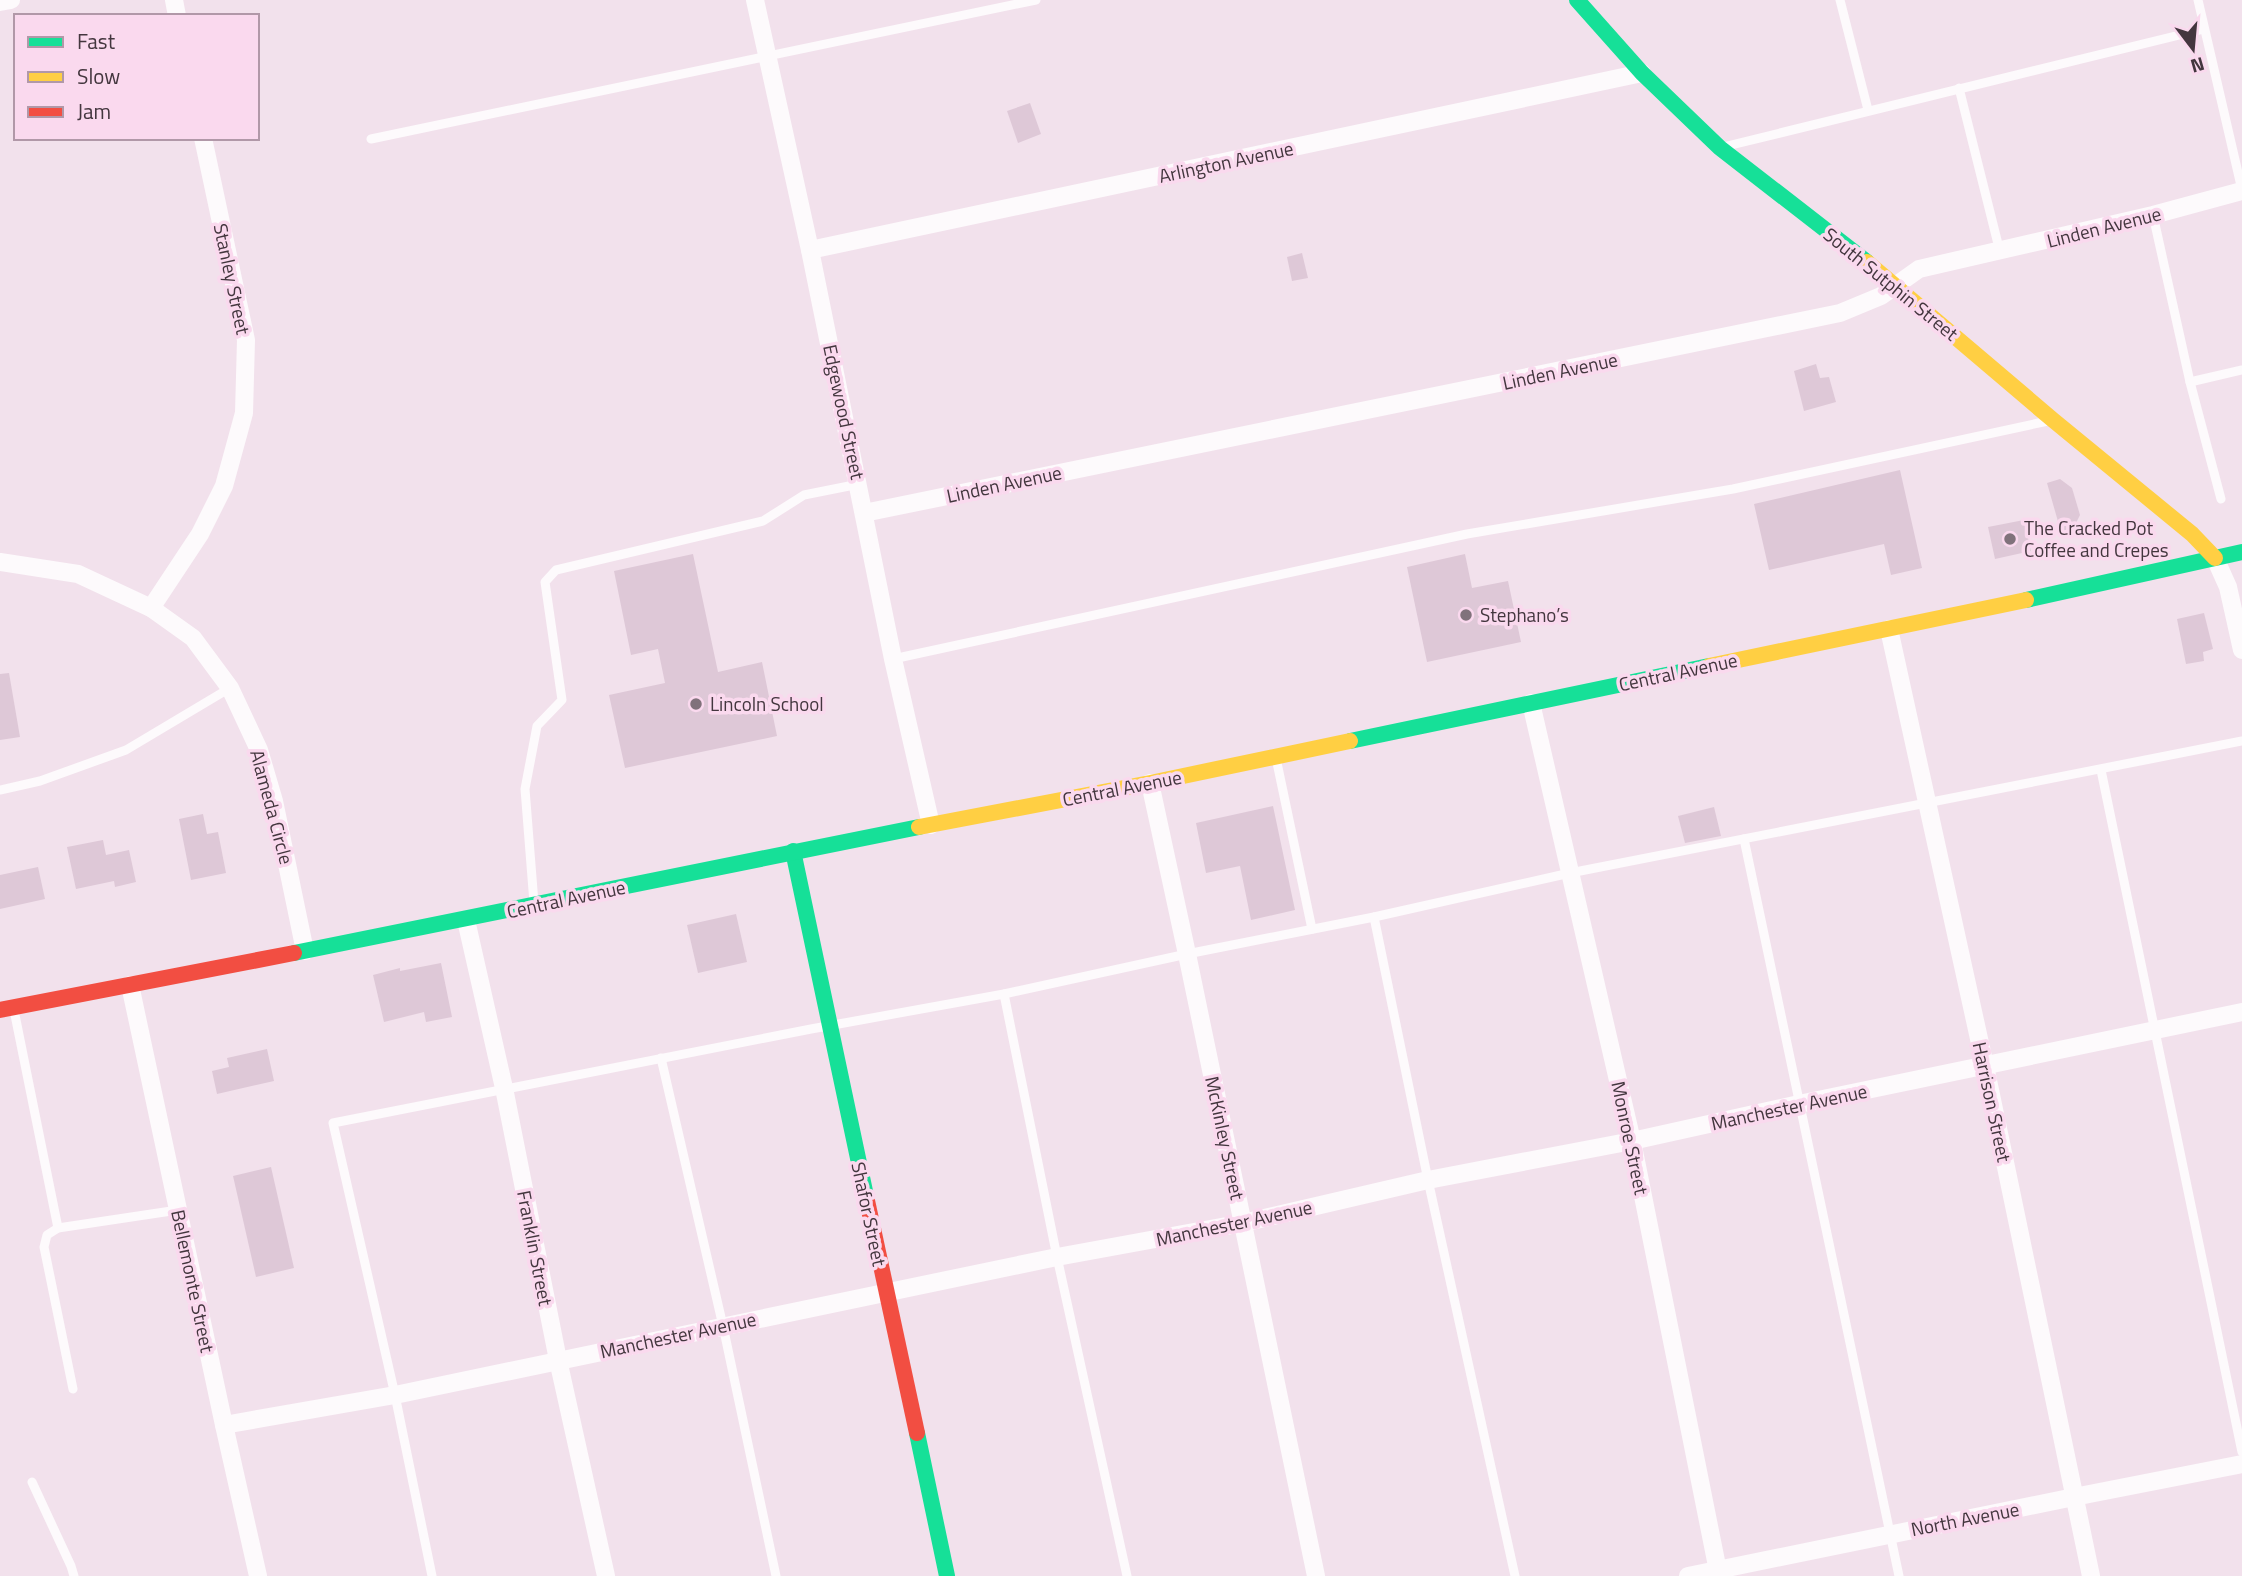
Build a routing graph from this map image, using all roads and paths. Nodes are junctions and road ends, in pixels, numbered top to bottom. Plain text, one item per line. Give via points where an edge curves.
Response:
1 (11, 0) edge
2 (755, 0) edge
3 (1036, 0) edge
4 (1599, 0) edge
5 (1840, 0) edge
6 (2198, 0) edge
7 (0, 2) edge
8 (1579, 2) edge
9 (2204, 29) junction
10 (766, 55) junction
11 (1642, 73) junction
12 (1959, 88) junction
13 (1868, 110) junction
14 (371, 139) dead end
15 (203, 140) edge
16 (1720, 148) junction
17 (2242, 191) edge
18 (2153, 215) junction
19 (810, 250) junction
20 (2000, 252) junction
21 (1895, 284) junction
22 (2242, 370) edge
23 (2190, 382) junction
24 (2053, 420) junction
25 (859, 484) junction
26 (2221, 499) dead end
27 (864, 513) junction
28 (2242, 552) edge
29 (2215, 558) junction
30 (0, 562) edge
31 (151, 608) junction
32 (1889, 629) junction
33 (2242, 650) edge
34 (892, 659) junction
35 (230, 688) junction
36 (1531, 703) junction
37 (2242, 741) edge
38 (1276, 756) junction
39 (2101, 770) junction
40 (1150, 783) junction
41 (0, 790) edge
42 (1928, 804) junction
43 (931, 825) junction
44 (1744, 839) junction
45 (793, 852) junction
46 (1570, 873) junction
47 (534, 905) junction
48 (1374, 917) junction
49 (466, 920) junction
50 (1312, 929) junction
51 (305, 951) junction
52 (1187, 954) junction
53 (130, 985) junction
54 (1004, 995) junction
55 (7, 1009) edge
56 (2242, 1012) edge
57 (828, 1026) junction
58 (2153, 1030) junction
59 (661, 1058) junction
60 (1985, 1066) junction
61 (503, 1088) junction
62 (1799, 1104) junction
63 (1632, 1141) junction
64 (1429, 1180) junction
65 (178, 1210) junction
66 (1243, 1223) junction
67 (58, 1228) junction
68 (1057, 1257) junction
69 (886, 1292) junction
70 (723, 1326) junction
71 (558, 1360) junction
72 (73, 1389) dead end
73 (395, 1395) junction
74 (224, 1426) junction
75 (2242, 1452) edge
76 (2242, 1464) edge
77 (32, 1482) dead end
78 (2074, 1497) junction
79 (1890, 1534) junction
80 (1719, 1573) edge
81 (74, 1576) edge
82 (258, 1576) edge
83 (432, 1576) edge
84 (606, 1576) edge
85 (776, 1576) edge
86 (947, 1576) edge
87 (1126, 1576) edge
88 (1315, 1576) edge
89 (1515, 1576) edge
90 (1688, 1576) edge
91 (1899, 1576) edge
92 (2091, 1576) edge

1 - 7 street
2 - 10 street, Edgewood Street
3 - 10 lane
4 - 8 street
5 - 13 lane
6 - 9 lane
8 - 11 street, South Sutphin Street
9 - 12 lane
9 - 17 lane
10 - 14 lane
10 - 19 street, Edgewood Street
11 - 16 street, South Sutphin Street
11 - 19 street, Arlington Avenue
12 - 13 lane
12 - 20 lane
13 - 16 lane
15 - 31 street, Stanley Street via 246,340 244,413 224,486 200,534
16 - 21 street, South Sutphin Street
17 - 18 street, Linden Avenue
18 - 20 street, Linden Avenue
18 - 23 lane
19 - 25 street, Edgewood Street
20 - 21 street, Linden Avenue via 1919,269
21 - 24 street, South Sutphin Street
21 - 27 street, Linden Avenue via 1881,296 1840,313
22 - 23 lane
23 - 26 lane
24 - 29 street, South Sutphin Street
24 - 34 lane via 1733,489 1467,534
25 - 27 street, Edgewood Street
25 - 47 lane via 804,495 764,521 556,570 544,582 562,700 537,726 525,789
27 - 34 street, Edgewood Street
28 - 29 street, Central Avenue
29 - 32 street, Central Avenue
29 - 33 street via 2228,587
30 - 31 street, Alameda Circle via 78,574
31 - 35 street, Alameda Circle via 193,638
32 - 36 street, Central Avenue
32 - 42 street, Harrison Street
34 - 43 street, Edgewood Street
35 - 41 lane via 126,750
35 - 51 street, Alameda Circle via 259,750 274,801
36 - 38 street, Central Avenue
36 - 46 street, Monroe Street
37 - 39 lane
38 - 40 street, Central Avenue
38 - 50 lane
39 - 42 lane
39 - 58 lane
40 - 43 street, Central Avenue
40 - 52 street, McKinley Street
42 - 44 lane
42 - 60 street, Harrison Street
43 - 45 street, Central Avenue
44 - 46 lane
44 - 62 lane
45 - 47 street, Central Avenue
45 - 57 street, Shafor Street
46 - 48 lane
46 - 63 street, Monroe Street
47 - 49 street, Central Avenue
48 - 50 lane
48 - 64 lane
49 - 51 street, Central Avenue
49 - 61 street, Franklin Street
50 - 52 lane
51 - 53 street, Central Avenue
52 - 54 lane
52 - 66 street, McKinley Street
53 - 55 street, Central Avenue
53 - 65 street, Bellemonte Street
54 - 57 lane
54 - 68 lane
55 - 67 lane
56 - 58 street, Manchester Avenue
57 - 59 lane
57 - 69 street, Shafor Street
58 - 60 street, Manchester Avenue
58 - 75 lane
59 - 61 lane
59 - 70 lane
60 - 62 street, Manchester Avenue
60 - 78 street, Harrison Street
61 - 71 street, Franklin Street
61 - 73 lane via 333,1123
62 - 63 street, Manchester Avenue
62 - 79 lane
63 - 64 street, Manchester Avenue
63 - 80 street, Monroe Street
64 - 66 street, Manchester Avenue
64 - 89 lane
65 - 67 lane
65 - 74 street, Bellemonte Street
66 - 68 street, Manchester Avenue
66 - 88 street, McKinley Street
67 - 72 lane via 47,1235 44,1247
68 - 69 street, Manchester Avenue
68 - 87 lane
69 - 70 street, Manchester Avenue
69 - 86 street, Shafor Street
70 - 71 street, Manchester Avenue
70 - 85 lane
71 - 73 street, Manchester Avenue
71 - 84 street, Franklin Street
73 - 74 street, Manchester Avenue
73 - 83 lane
74 - 82 street, Bellemonte Street
76 - 78 street, North Avenue
77 - 81 lane
78 - 79 street, North Avenue
78 - 92 street, Harrison Street
79 - 80 street, North Avenue
79 - 91 lane
80 - 90 street, North Avenue

